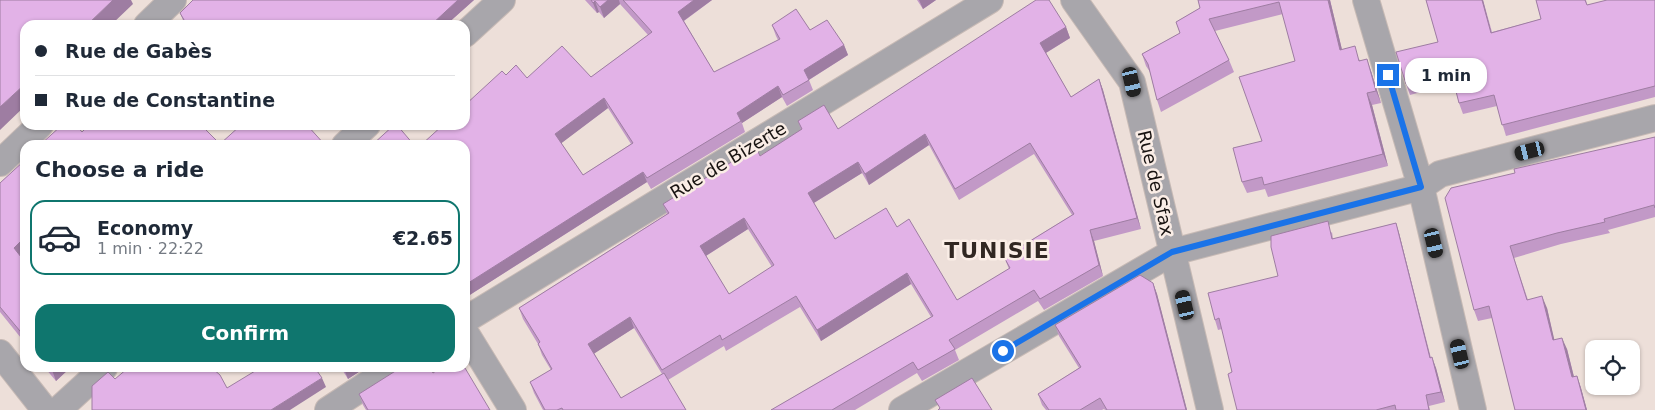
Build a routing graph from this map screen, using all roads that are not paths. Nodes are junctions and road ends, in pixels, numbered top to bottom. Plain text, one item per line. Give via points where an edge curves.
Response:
1 (173, 0) edge
2 (502, 0) edge
3 (990, 0) edge
4 (1074, 0) edge
5 (1366, 0) edge
6 (152, 20) edge
7 (470, 29) edge
8 (1655, 118) edge
9 (35, 130) edge
10 (362, 130) edge
11 (24, 140) edge
12 (350, 140) edge
13 (20, 144) edge
14 (0, 163) edge
15 (1421, 187) junction
16 (1172, 252) junction
17 (470, 317) edge
18 (470, 340) edge
19 (0, 353) edge
20 (100, 372) edge
21 (386, 372) edge
22 (45, 410) edge
23 (58, 410) edge
24 (328, 410) edge
25 (513, 410) edge
26 (902, 410) edge
27 (1210, 410) edge
28 (1473, 410) edge

1 - 6 street
2 - 7 street
3 - 17 street, Rue de Bizerte
4 - 16 street, Rue de Sfax via 1132,82
5 - 15 street
8 - 15 street via 1440,174
9 - 11 street
10 - 12 street
13 - 14 street
15 - 16 street
15 - 28 street
16 - 26 street
16 - 27 street, Rue de Sfax
18 - 25 street
19 - 22 street
20 - 23 street
21 - 24 street

